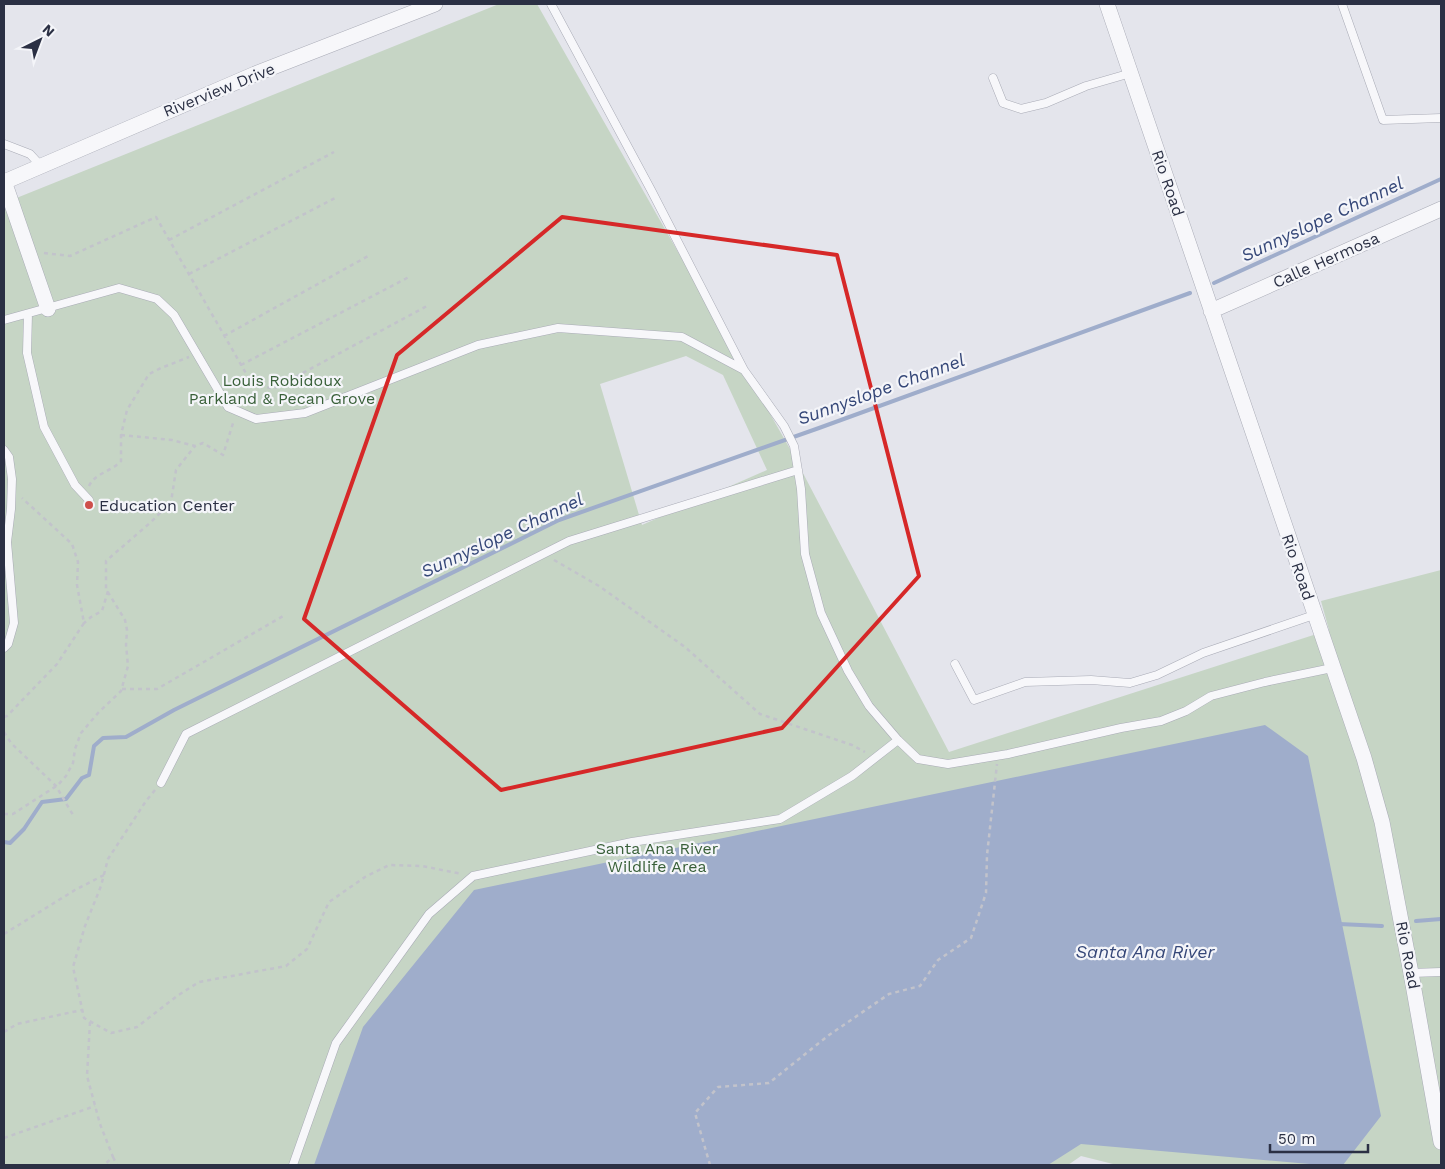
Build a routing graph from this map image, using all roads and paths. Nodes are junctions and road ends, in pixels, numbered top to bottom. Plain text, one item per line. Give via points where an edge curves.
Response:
1 (436, 4) edge
2 (551, 4) edge
3 (1106, 4) edge
4 (1342, 4) edge
5 (1130, 73) junction
6 (992, 78) dead end
7 (1441, 118) edge
8 (4, 144) edge
9 (334, 152) dead end
10 (41, 166) junction
11 (4, 182) edge
12 (337, 197) dead end
13 (1441, 209) edge
14 (169, 240) junction
15 (28, 252) junction
16 (370, 255) dead end
17 (188, 274) junction
18 (409, 278) dead end
19 (1209, 304) junction
20 (427, 306) dead end
21 (48, 309) junction
22 (28, 314) junction
23 (4, 320) edge
24 (224, 336) junction
25 (197, 355) junction
26 (241, 366) junction
27 (744, 370) junction
28 (237, 411) junction
29 (121, 435) junction
30 (195, 446) junction
31 (4, 450) edge
32 (798, 470) junction
33 (12, 490) junction
34 (89, 500) joint
35 (543, 554) junction
36 (108, 591) junction
37 (285, 615) dead end
38 (1314, 615) junction
39 (80, 627) junction
40 (4, 648) edge
41 (955, 664) dead end
42 (1332, 668) junction
43 (122, 689) junction
44 (4, 717) edge
45 (4, 732) edge
46 (898, 740) junction
47 (998, 755) junction
48 (875, 758) junction
49 (161, 783) joint
50 (56, 786) junction
51 (4, 814) edge
52 (73, 815) dead end
53 (104, 875) junction
54 (473, 876) junction
55 (4, 934) edge
56 (1441, 972) edge
57 (1411, 973) junction
58 (82, 1010) junction
59 (90, 1022) junction
60 (4, 1032) edge
61 (95, 1106) junction
62 (4, 1138) edge
63 (1441, 1142) edge
64 (113, 1157) junction
65 (104, 1165) edge
66 (117, 1165) edge
67 (293, 1165) edge
68 (710, 1165) edge

1 - 10 street, Riverview Drive via 255,74
2 - 27 lane
3 - 5 street, Rio Road
4 - 7 lane via 1383,120
5 - 6 lane via 1020,110 1003,103
5 - 19 street, Rio Road
8 - 10 lane via 30,154
9 - 14 path
10 - 11 street, Riverview Drive
11 - 15 street
12 - 17 path
13 - 19 street, Calle Hermosa
14 - 15 path via 156,217 70,256
14 - 17 path
15 - 21 street
16 - 24 path
17 - 24 path
18 - 26 path
19 - 38 street, Rio Road
20 - 26 path via 273,389 251,382
21 - 22 lane
21 - 25 lane via 119,288 157,299 174,315
22 - 23 lane
22 - 34 lane via 27,354 44,428 75,484
24 - 26 path
25 - 28 lane via 228,407
25 - 29 path via 149,374 127,410
27 - 28 lane via 682,337 558,328 478,345 305,413 256,419
27 - 32 lane via 784,426 794,446
28 - 30 path via 223,455 203,443
29 - 30 path via 172,440
29 - 34 path via 121,461 93,478 89,486
30 - 36 path via 176,470 171,502 106,561
31 - 33 lane via 9,457
32 - 35 lane via 569,541
32 - 46 lane via 805,554 820,614 869,706
33 - 39 path via 72,544 78,562 77,585 84,623
33 - 40 lane via 7,542 14,623
35 - 48 path via 599,586 685,646 760,714 852,745
35 - 49 lane via 186,734
36 - 39 path via 102,611
36 - 43 path via 125,620 127,630 128,666
37 - 43 path via 157,689
38 - 41 lane via 1203,653 1157,675 1130,683 1091,680 1025,682 974,700
38 - 42 street, Rio Road
39 - 44 path via 57,664
42 - 47 lane via 1210,696 1160,721
42 - 57 street, Rio Road via 1364,758 1382,822
43 - 50 path via 81,733 73,763
45 - 50 path via 11,743
46 - 47 lane via 918,759 948,764
46 - 48 lane
47 - 68 path via 986,893 971,938 938,960 920,986 889,994 829,1035 768,1083 718,1087 695,1113
48 - 54 lane via 852,776 780,819 632,842
49 - 53 path via 108,859
50 - 51 path via 13,814
50 - 52 path
53 - 55 path
53 - 58 path via 73,967
54 - 59 path via 422,866 389,865 329,902 307,948 286,966 199,982 137,1027 111,1033
54 - 67 lane via 429,914 336,1043
56 - 57 lane
57 - 63 street, Rio Road
58 - 59 path via 84,1018
58 - 60 path via 17,1024
59 - 61 path via 87,1076
61 - 62 path
61 - 64 path
64 - 65 path
64 - 66 path

